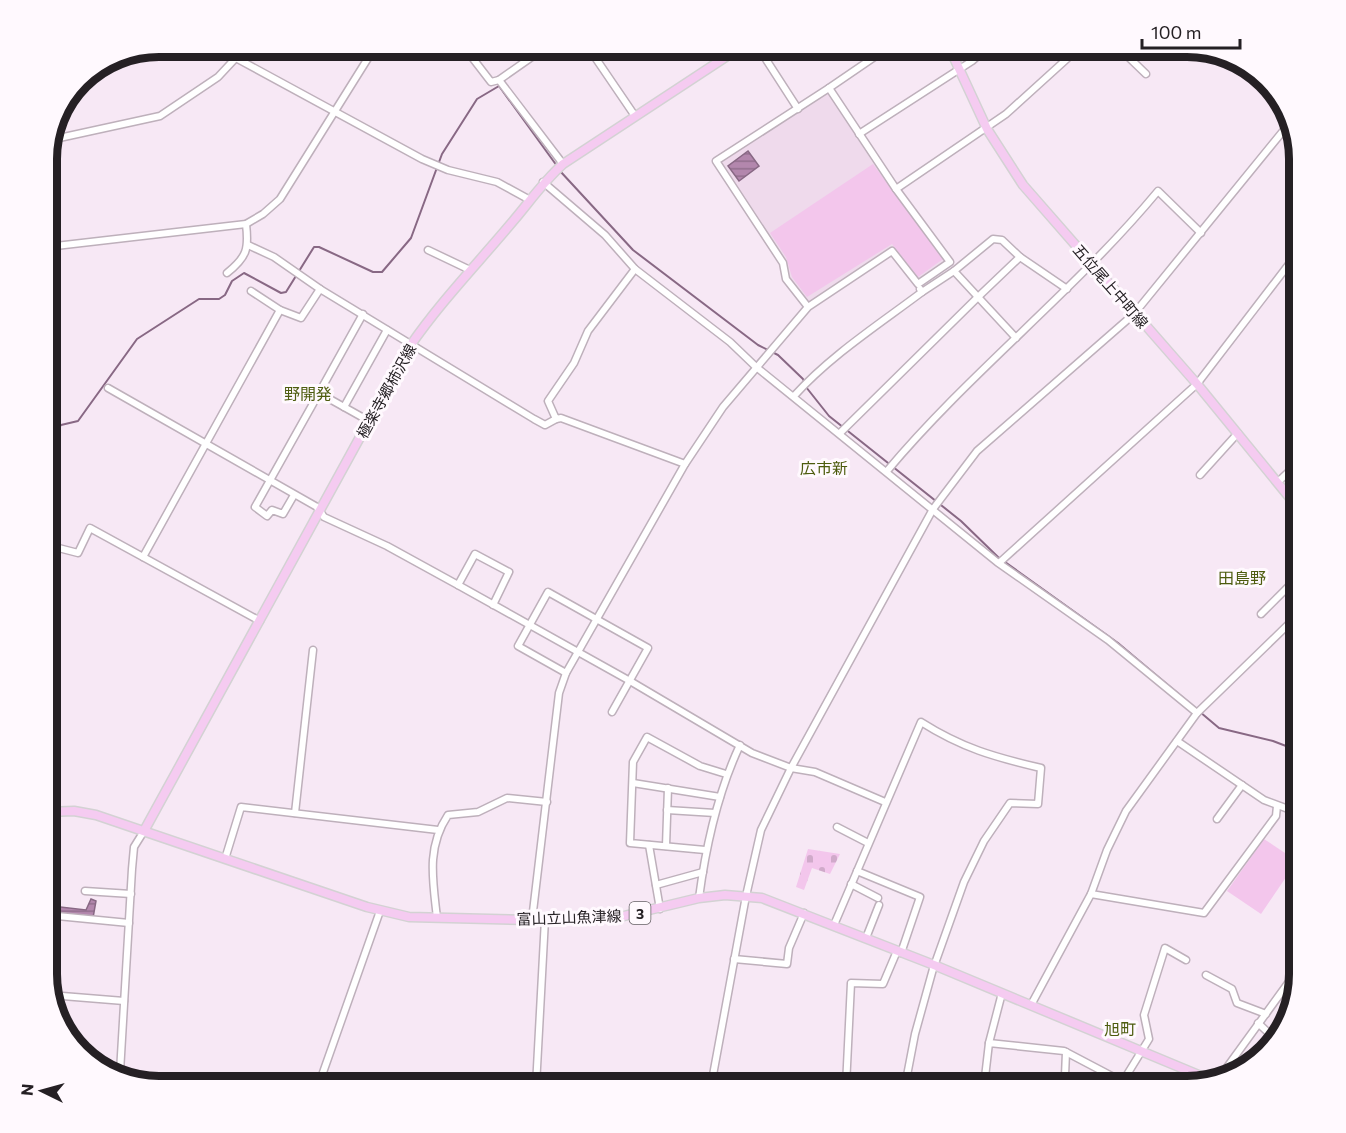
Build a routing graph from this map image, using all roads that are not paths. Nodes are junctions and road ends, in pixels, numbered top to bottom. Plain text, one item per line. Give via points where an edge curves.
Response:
1 (368, 57) edge
2 (472, 57) edge
3 (531, 57) edge
4 (595, 57) edge
5 (724, 57) edge
6 (765, 57) edge
7 (873, 57) edge
8 (954, 57) edge
9 (975, 57) edge
10 (1068, 57) edge
11 (1130, 57) edge
12 (236, 58) joint
13 (959, 70) junction
14 (1146, 74) dead end
15 (499, 80) junction
16 (829, 88) junction
17 (798, 109) junction
18 (334, 112) junction
19 (635, 116) junction
20 (987, 129) junction
21 (1284, 129) edge
22 (859, 134) junction
23 (59, 138) edge
24 (563, 164) junction
25 (543, 182) junction
26 (896, 189) junction
27 (530, 200) junction
28 (246, 224) junction
29 (1201, 233) junction
30 (248, 245) junction
31 (57, 246) edge
32 (428, 250) dead end
33 (1020, 257) junction
34 (1289, 264) edge
35 (1093, 265) junction
36 (635, 269) junction
37 (470, 270) junction
38 (954, 271) junction
39 (227, 273) dead end
40 (918, 284) junction
41 (320, 289) junction
42 (1067, 289) junction
43 (251, 291) dead end
44 (922, 292) junction
45 (978, 297) junction
46 (808, 307) junction
47 (280, 310) junction
48 (363, 314) junction
49 (1134, 314) junction
50 (387, 330) junction
51 (1016, 338) junction
52 (410, 346) junction
53 (755, 366) junction
54 (1197, 384) junction
55 (108, 388) dead end
56 (319, 393) junction
57 (794, 396) junction
58 (344, 407) junction
59 (555, 419) junction
60 (369, 421) junction
61 (840, 433) junction
62 (1238, 433) junction
63 (206, 444) junction
64 (684, 464) junction
65 (887, 471) junction
66 (1289, 472) edge
67 (1200, 475) dead end
68 (269, 481) junction
69 (1279, 481) junction
70 (294, 495) junction
71 (1289, 495) edge
72 (933, 509) junction
73 (320, 513) junction
74 (57, 547) edge
75 (143, 557) junction
76 (999, 563) junction
77 (458, 585) junction
78 (1289, 586) edge
79 (493, 605) junction
80 (1261, 614) dead end
81 (598, 619) junction
82 (260, 621) junction
83 (1289, 624) edge
84 (528, 626) junction
85 (313, 650) dead end
86 (579, 654) junction
87 (566, 673) junction
88 (630, 681) junction
89 (612, 712) dead end
90 (1197, 712) junction
91 (1177, 741) junction
92 (740, 745) junction
93 (791, 768) junction
94 (726, 774) junction
95 (633, 783) junction
96 (1242, 785) junction
97 (668, 788) junction
98 (720, 797) junction
99 (547, 802) junction
100 (885, 802) junction
101 (1277, 806) junction
102 (667, 810) junction
103 (1289, 810) edge
104 (57, 812) edge
105 (295, 813) junction
106 (715, 813) junction
107 (1217, 819) dead end
108 (837, 827) dead end
109 (438, 830) junction
110 (144, 831) junction
111 (868, 843) junction
112 (649, 845) junction
113 (666, 846) junction
114 (705, 850) junction
115 (225, 859) junction
116 (857, 870) junction
117 (703, 872) junction
118 (851, 884) junction
119 (656, 885) junction
120 (85, 891) dead end
121 (131, 894) junction
122 (1091, 894) junction
123 (746, 896) junction
124 (699, 898) junction
125 (878, 898) dead end
126 (879, 905) dead end
127 (660, 909) junction
128 (380, 911) junction
129 (804, 913) junction
130 (57, 916) edge
131 (437, 918) junction
132 (545, 919) junction
133 (532, 920) junction
134 (129, 922) junction
135 (834, 925) junction
136 (866, 938) junction
137 (899, 952) junction
138 (734, 959) junction
139 (1186, 960) dead end
140 (934, 965) junction
141 (1206, 975) dead end
142 (1288, 983) edge
143 (1002, 993) junction
144 (59, 996) edge
145 (124, 1001) junction
146 (1030, 1005) junction
147 (1266, 1014) junction
148 (1258, 1023) junction
149 (1269, 1033) edge
150 (989, 1043) junction
151 (1143, 1051) junction
152 (1066, 1052) junction
153 (120, 1068) edge
154 (1224, 1069) edge
155 (1200, 1075) edge
156 (322, 1076) edge
157 (537, 1076) edge
158 (713, 1076) edge
159 (846, 1076) edge
160 (907, 1076) edge
161 (985, 1076) edge
162 (1065, 1076) edge
163 (1107, 1076) edge
164 (1126, 1076) edge

1 - 18 street
2 - 15 street via 491,82
3 - 15 street
4 - 19 street
5 - 19 main road, 極楽寺郷柿沢線
6 - 17 street
7 - 16 street
8 - 13 main road, 五位尾上中町線
9 - 13 street
10 - 20 street
11 - 14 street
12 - 18 street
12 - 23 street via 218,76 160,116
13 - 20 main road, 五位尾上中町線
13 - 22 street
15 - 24 street
16 - 17 street
16 - 22 street
17 - 46 street via 716,161 783,262 786,279
18 - 27 street via 422,159 497,182
18 - 28 street via 280,199
19 - 24 main road, 極楽寺郷柿沢線
20 - 26 street
20 - 35 main road, 五位尾上中町線 via 1023,185
21 - 29 street
22 - 26 street
24 - 25 main road, 極楽寺郷柿沢線
25 - 27 main road, 極楽寺郷柿沢線
25 - 36 street via 605,236
26 - 40 street via 950,262
27 - 37 main road, 極楽寺郷柿沢線
28 - 30 street
28 - 31 street
29 - 35 street via 1158,191
29 - 49 street
30 - 39 street via 240,262
30 - 41 street via 274,257
32 - 37 street
33 - 38 street via 1002,240 993,239
33 - 42 street
33 - 45 street
34 - 54 street
35 - 42 street
35 - 49 main road, 五位尾上中町線
36 - 53 street
36 - 59 street via 588,331 574,363 548,401
37 - 52 main road, 極楽寺郷柿沢線
38 - 44 street
38 - 45 street
40 - 44 street
40 - 46 street via 892,250
41 - 47 street via 301,318
41 - 48 street
42 - 51 street
43 - 47 street
44 - 57 street via 843,351
45 - 51 street
45 - 61 street
46 - 53 street
47 - 63 street
48 - 50 street
48 - 56 street
49 - 54 main road, 五位尾上中町線
49 - 72 street via 977,451
50 - 52 street
50 - 58 street
51 - 65 street
52 - 59 street via 545,425
52 - 60 main road, 極楽寺郷柿沢線
53 - 57 street
53 - 64 street
54 - 62 main road, 五位尾上中町線
54 - 76 street
55 - 63 street
56 - 58 street
56 - 68 street
57 - 61 street
58 - 60 street
59 - 64 street
60 - 73 main road, 極楽寺郷柿沢線
61 - 65 street
62 - 67 street
62 - 69 main road, 五位尾上中町線
63 - 68 street
63 - 75 street
64 - 81 street
65 - 72 street
66 - 69 street
68 - 70 street
68 - 70 street via 255,507 267,516 272,510 283,514
69 - 71 main road, 五位尾上中町線
70 - 73 street via 317,507
72 - 76 street
72 - 93 street
73 - 77 street
73 - 82 main road, 極楽寺郷柿沢線
74 - 75 street via 78,552 90,528
75 - 82 street
76 - 90 street via 1108,640
77 - 79 street
77 - 79 street via 475,554 509,573
78 - 80 street
79 - 84 street
81 - 84 street via 548,592
81 - 86 street
81 - 88 street via 648,648
82 - 110 main road, 極楽寺郷柿沢線
83 - 90 street
84 - 86 street
84 - 87 street via 518,646
85 - 105 street
86 - 87 street
86 - 88 street
87 - 99 street via 559,693
88 - 89 street
88 - 92 street
90 - 91 street
91 - 96 street
91 - 122 street via 1126,811
92 - 93 street
92 - 94 street
93 - 100 street via 815,772
93 - 123 street via 761,830
94 - 95 street via 700,766 647,737 633,762
94 - 98 street
95 - 97 street
95 - 112 street via 630,843
96 - 101 street
96 - 107 street
97 - 98 street
97 - 102 street
98 - 106 street
99 - 109 street via 507,798 478,812 448,815
99 - 133 street
100 - 111 street
100 - 140 street via 921,722 983,754 1041,768 1038,804 1010,803 984,841 964,882
101 - 103 street
101 - 122 street via 1276,816 1204,913
102 - 106 street
102 - 113 street
104 - 110 main road, 富山立山魚津線 / 3 via 96,815
105 - 109 street
105 - 115 street via 240,807
106 - 114 street
108 - 111 street
109 - 131 street via 431,858
110 - 115 main road, 富山立山魚津線 / 3
110 - 121 street via 134,847
111 - 116 street
112 - 113 street
112 - 119 street
113 - 114 street
114 - 117 street
115 - 128 main road, 富山立山魚津線 / 3
116 - 118 street
116 - 137 street via 920,897
117 - 119 street
117 - 124 street
118 - 125 street
118 - 135 street
119 - 127 street
120 - 121 street
121 - 134 street
122 - 146 street
123 - 124 main road, 富山立山魚津線 / 3
123 - 129 main road, 富山立山魚津線 / 3 via 771,900
123 - 138 street
124 - 127 main road, 富山立山魚津線 / 3
126 - 136 street
127 - 132 main road, 富山立山魚津線 / 3 via 624,916
128 - 131 main road, 富山立山魚津線 / 3
128 - 156 street
129 - 135 main road, 富山立山魚津線 / 3
129 - 138 street via 789,948 787,964
130 - 134 street
131 - 133 main road, 富山立山魚津線 / 3
132 - 133 main road, 富山立山魚津線 / 3
132 - 157 street
134 - 145 street
135 - 136 main road, 富山立山魚津線 / 3
136 - 137 main road, 富山立山魚津線 / 3
137 - 140 main road, 富山立山魚津線 / 3
137 - 159 street via 883,984 850,983
138 - 158 street
139 - 151 street via 1164,948 1144,1015 1149,1039
140 - 143 main road, 富山立山魚津線 / 3
140 - 160 street
141 - 147 street via 1232,989 1238,1003
142 - 147 street
143 - 146 main road, 富山立山魚津線 / 3
143 - 150 street
144 - 145 street
145 - 153 street
146 - 151 main road, 富山立山魚津線 / 3
147 - 148 street
148 - 149 street
148 - 154 street
150 - 152 street
150 - 161 street
151 - 155 main road, 富山立山魚津線 / 3
151 - 164 street
152 - 162 street
152 - 163 street

